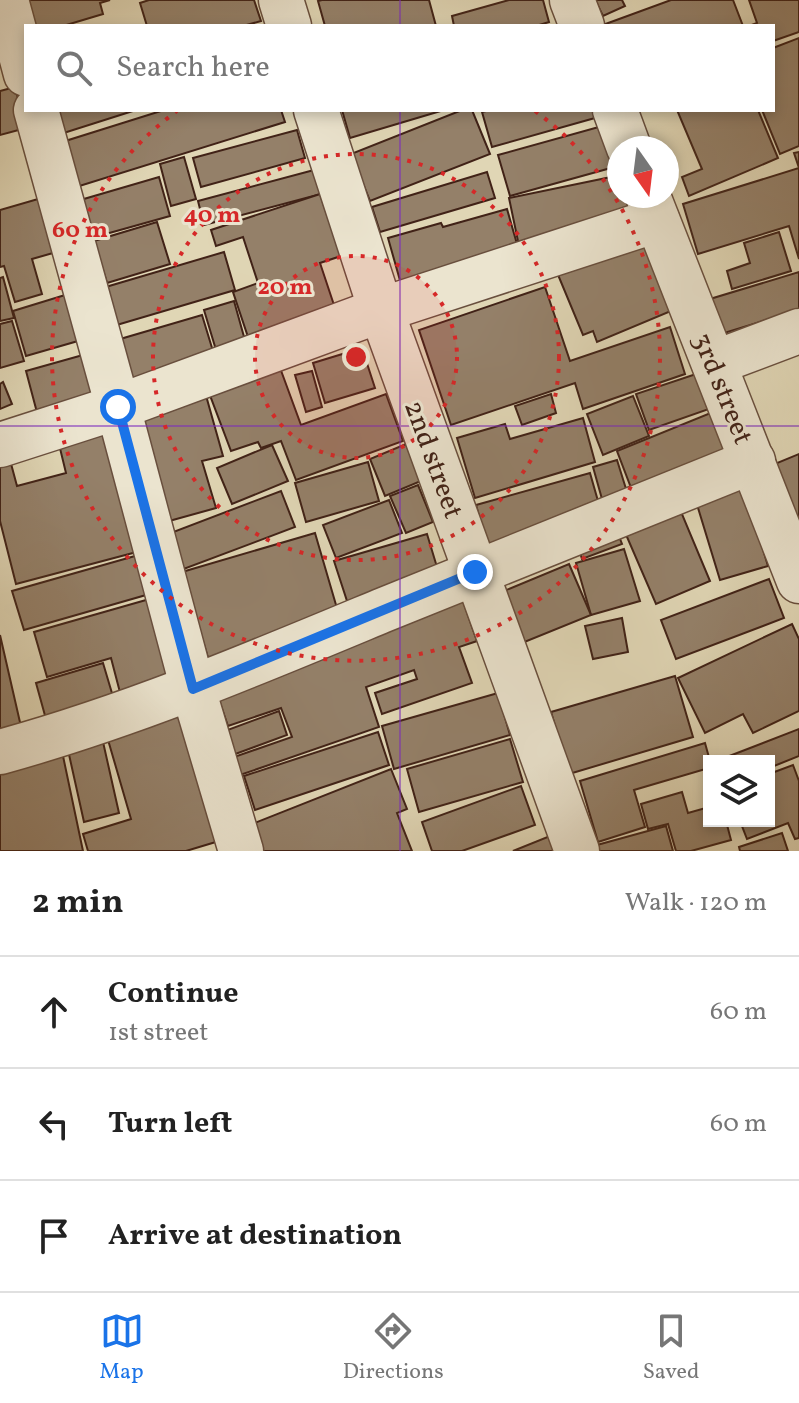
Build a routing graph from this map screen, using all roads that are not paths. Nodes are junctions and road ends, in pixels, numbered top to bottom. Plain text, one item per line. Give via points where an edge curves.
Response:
1 (6, 0) edge
2 (281, 0) edge
3 (572, 0) edge
4 (288, 24) edge
5 (581, 24) edge
6 (24, 67) edge
7 (37, 112) edge
8 (317, 112) edge
9 (616, 112) edge
10 (625, 136) edge
11 (653, 208) edge
12 (381, 310) junction
13 (799, 331) edge
14 (714, 363) junction
15 (118, 407) junction
16 (0, 445) edge
17 (753, 461) junction
18 (475, 572) junction
19 (799, 581) edge
20 (193, 689) junction
21 (0, 752) edge
22 (241, 851) edge
23 (577, 851) edge

1 - 6 street
2 - 4 street
3 - 5 street
7 - 15 street
8 - 12 street, 2nd street
9 - 10 street
11 - 12 street
11 - 14 street, 3rd street
12 - 15 street
12 - 18 street, 2nd street
13 - 14 street
14 - 17 street, 3rd street
15 - 16 street
15 - 20 street
17 - 18 street
17 - 19 street, 3rd street
18 - 20 street
18 - 23 street, 2nd street
20 - 21 street
20 - 22 street

